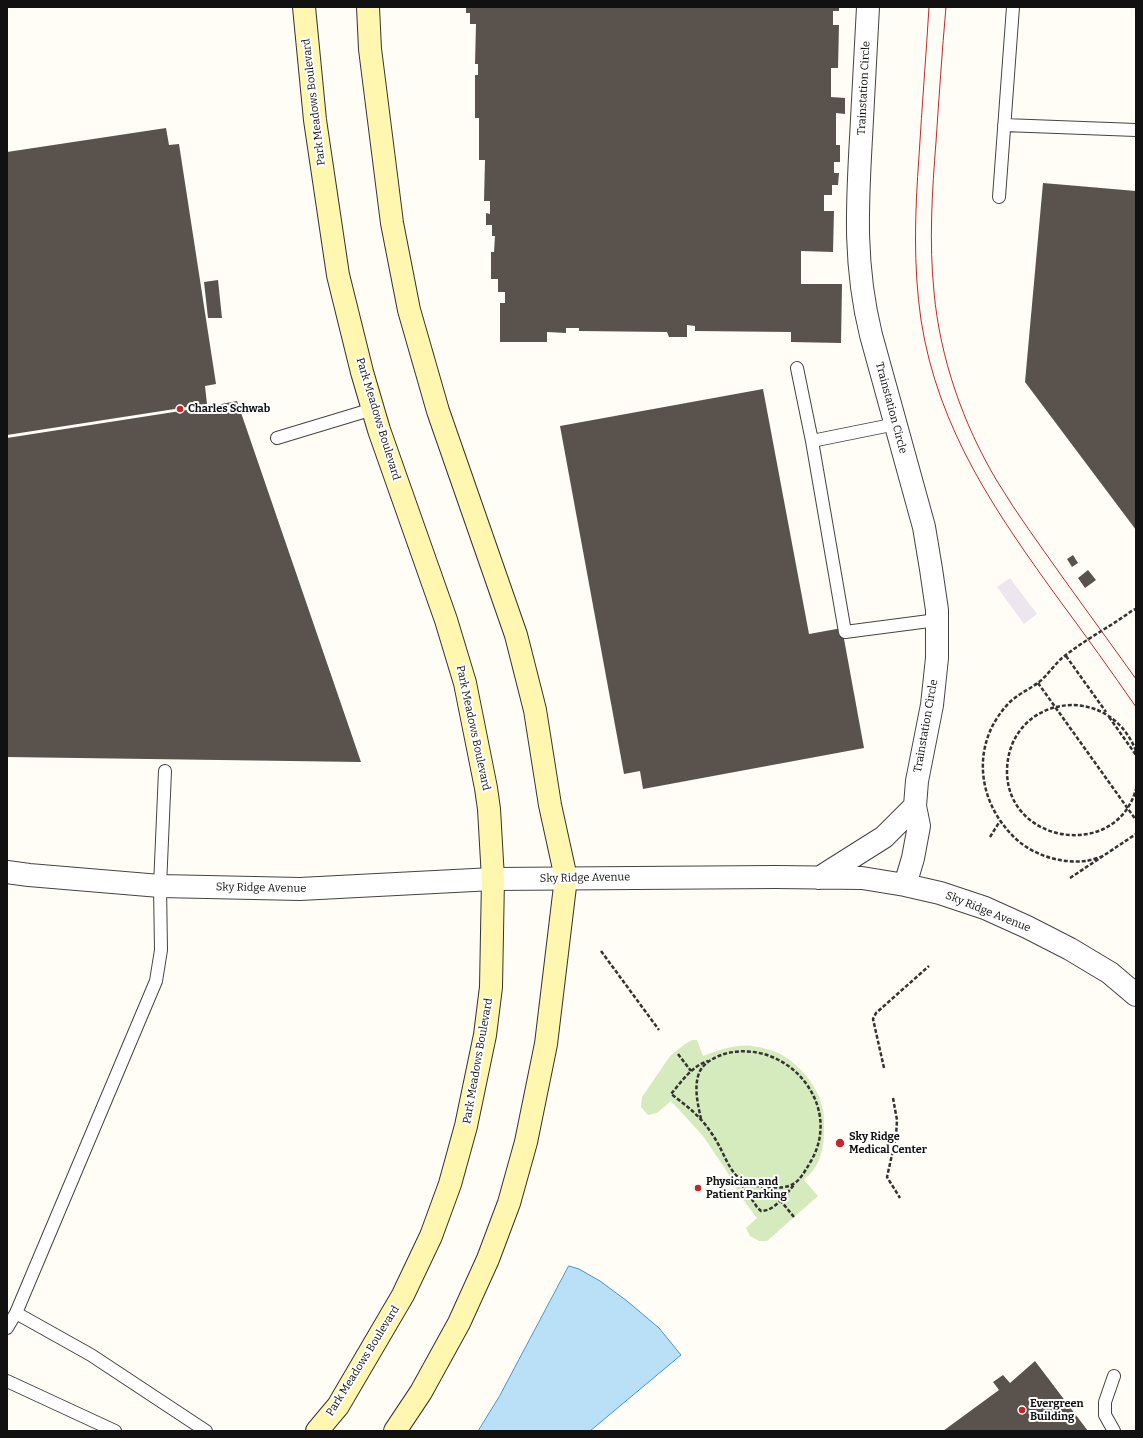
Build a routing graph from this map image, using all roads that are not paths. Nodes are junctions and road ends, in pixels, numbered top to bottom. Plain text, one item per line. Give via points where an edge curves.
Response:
1 (304, 7) edge
2 (368, 7) edge
3 (868, 7) edge
4 (1014, 7) edge
5 (1004, 126) junction
6 (1136, 130) edge
7 (999, 197) dead end
8 (797, 368) dead end
9 (373, 409) junction
10 (896, 424) junction
11 (277, 438) dead end
12 (812, 441) junction
13 (937, 620) junction
14 (165, 772) dead end
15 (915, 806) junction
16 (7, 872) edge
17 (566, 878) junction
18 (819, 878) junction
19 (493, 879) junction
20 (905, 885) junction
21 (160, 886) junction
22 (1136, 995) edge
23 (16, 1313) junction
24 (7, 1328) edge
25 (1114, 1376) dead end
26 (7, 1381) edge
27 (115, 1431) edge
28 (206, 1431) edge
29 (318, 1431) edge
30 (395, 1431) edge
31 (1114, 1431) edge

1 - 9 main road, Park Meadows Boulevard via 315,120 338,275
2 - 17 main road via 370,49 392,223 409,310 438,411 516,635 535,710 550,805
3 - 10 street, Trainstation Circle via 859,184 860,277 869,324
4 - 5 lane
5 - 6 lane
5 - 7 lane
8 - 12 lane
9 - 11 lane
9 - 19 main road, Park Meadows Boulevard via 446,620 465,683 486,788
10 - 12 lane
10 - 13 street, Trainstation Circle via 924,527
12 - 13 lane via 845,632
13 - 15 street, Trainstation Circle via 937,658 932,705 917,781
14 - 21 lane
15 - 18 street via 884,837
15 - 20 street, Trainstation Circle via 919,826
16 - 21 street, Sky Ridge Avenue
17 - 18 street, Sky Ridge Avenue
17 - 19 street, Sky Ridge Avenue
17 - 30 main road via 546,1044 526,1142 509,1203 488,1259 459,1323 421,1392
18 - 20 street, Sky Ridge Avenue via 862,878
19 - 21 street, Sky Ridge Avenue via 300,889
19 - 29 main road, Park Meadows Boulevard via 490,987 485,1035 466,1126 450,1184 431,1236 403,1296 338,1406
20 - 22 street, Sky Ridge Avenue via 985,908 1027,927 1110,973
21 - 23 lane via 161,950 156,981
23 - 24 lane
23 - 28 lane via 91,1355
25 - 31 lane via 1105,1402 1105,1415
26 - 27 lane

